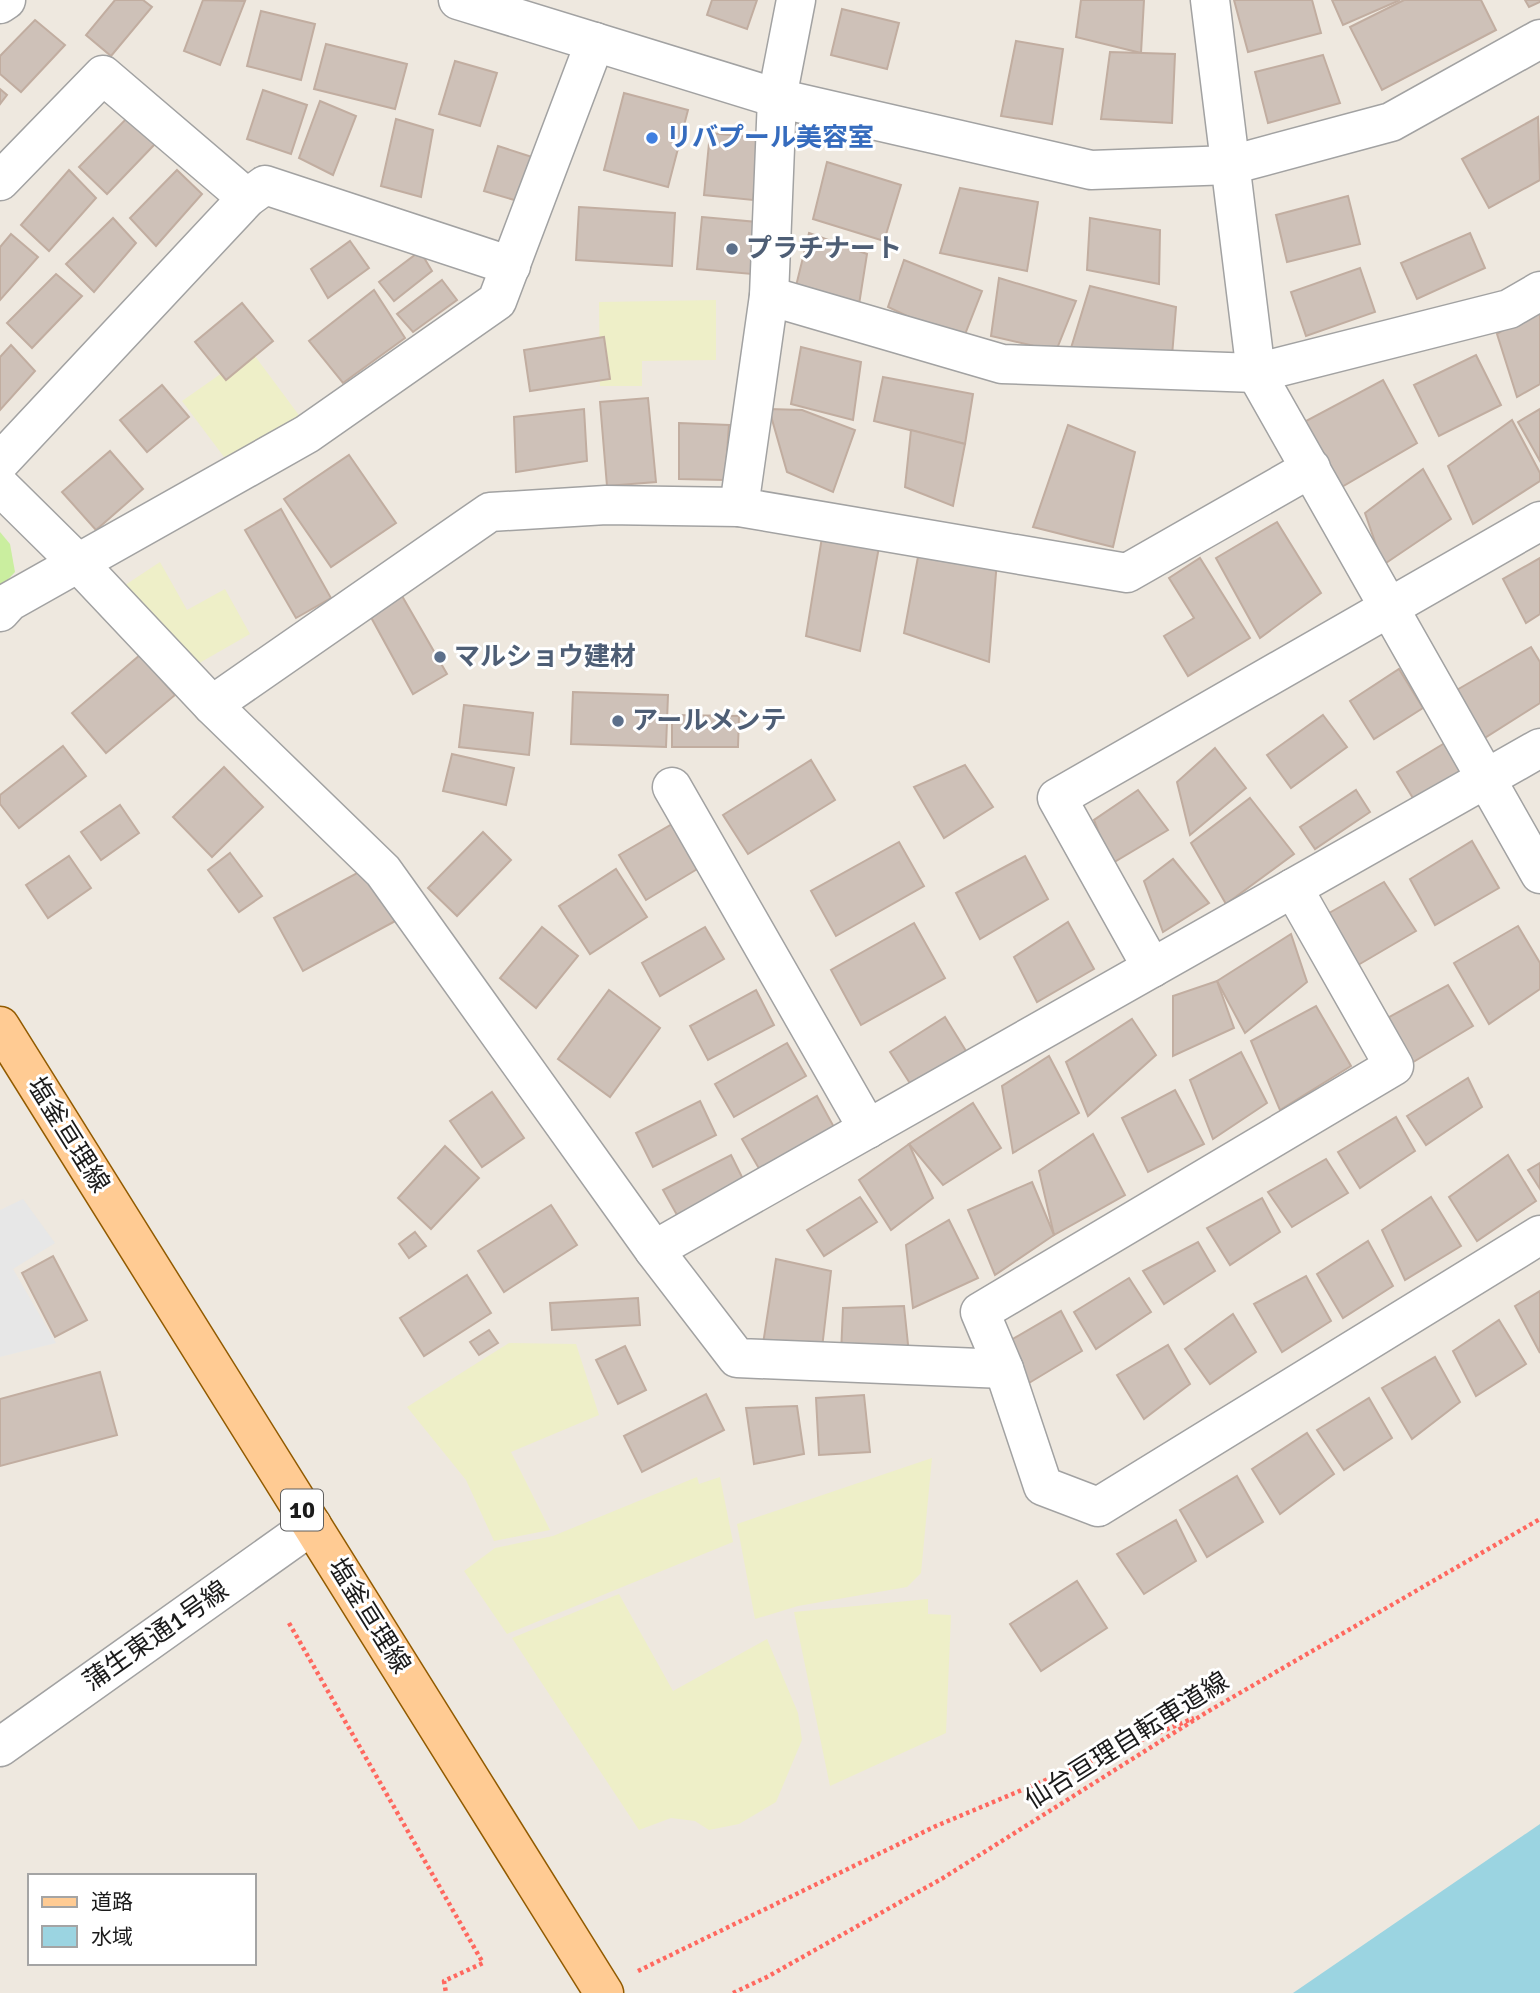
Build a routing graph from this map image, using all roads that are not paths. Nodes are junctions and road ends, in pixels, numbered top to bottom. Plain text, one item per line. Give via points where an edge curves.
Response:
1 (6, 0) edge
2 (458, 0) edge
3 (796, 0) edge
4 (1210, 0) edge
5 (0, 4) edge
6 (1540, 39) edge
7 (595, 42) junction
8 (777, 98) junction
9 (1231, 164) junction
10 (0, 181) edge
11 (247, 198) junction
12 (511, 266) junction
13 (1540, 291) edge
14 (769, 296) junction
15 (1256, 373) junction
16 (0, 461) edge
17 (1311, 468) junction
18 (0, 486) edge
19 (739, 507) junction
20 (1540, 521) edge
21 (79, 564) junction
22 (1389, 607) junction
23 (0, 612) edge
24 (212, 705) junction
25 (1540, 748) edge
26 (1486, 779) junction
27 (672, 787) dead end
28 (1540, 874) edge
29 (1293, 888) junction
30 (1152, 968) junction
31 (0, 1026) edge
32 (868, 1129) junction
33 (1540, 1235) edge
34 (654, 1250) junction
35 (1004, 1369) junction
36 (312, 1525) junction
37 (0, 1747) edge
38 (620, 1983) edge

1 - 5 street
2 - 7 street
3 - 8 street
4 - 9 street
6 - 9 street via 1391,122
7 - 8 street
7 - 12 street
8 - 9 street via 1091,170
8 - 14 street
9 - 15 street
10 - 11 street via 103,75
11 - 12 street via 265,185
11 - 16 street
12 - 21 street via 497,301 307,434
13 - 15 street via 1509,309
14 - 15 street via 1002,364
14 - 19 street
15 - 17 street
17 - 19 street via 1127,573
17 - 22 street
18 - 21 street
19 - 24 street via 606,505 489,512
20 - 22 street
21 - 23 street
21 - 24 street
22 - 26 street
22 - 30 street via 1057,798
24 - 34 street via 383,871
25 - 26 street
26 - 28 street
26 - 29 street
27 - 32 street
29 - 30 street
29 - 35 street via 1394,1066 980,1312
30 - 32 street
31 - 36 main road, 塩釜亘理線 / 10
32 - 34 street
33 - 35 street via 1098,1507 1043,1486
34 - 35 street via 737,1358
36 - 37 street, 蒲生東通1号線
36 - 38 main road, 塩釜亘理線 / 10

